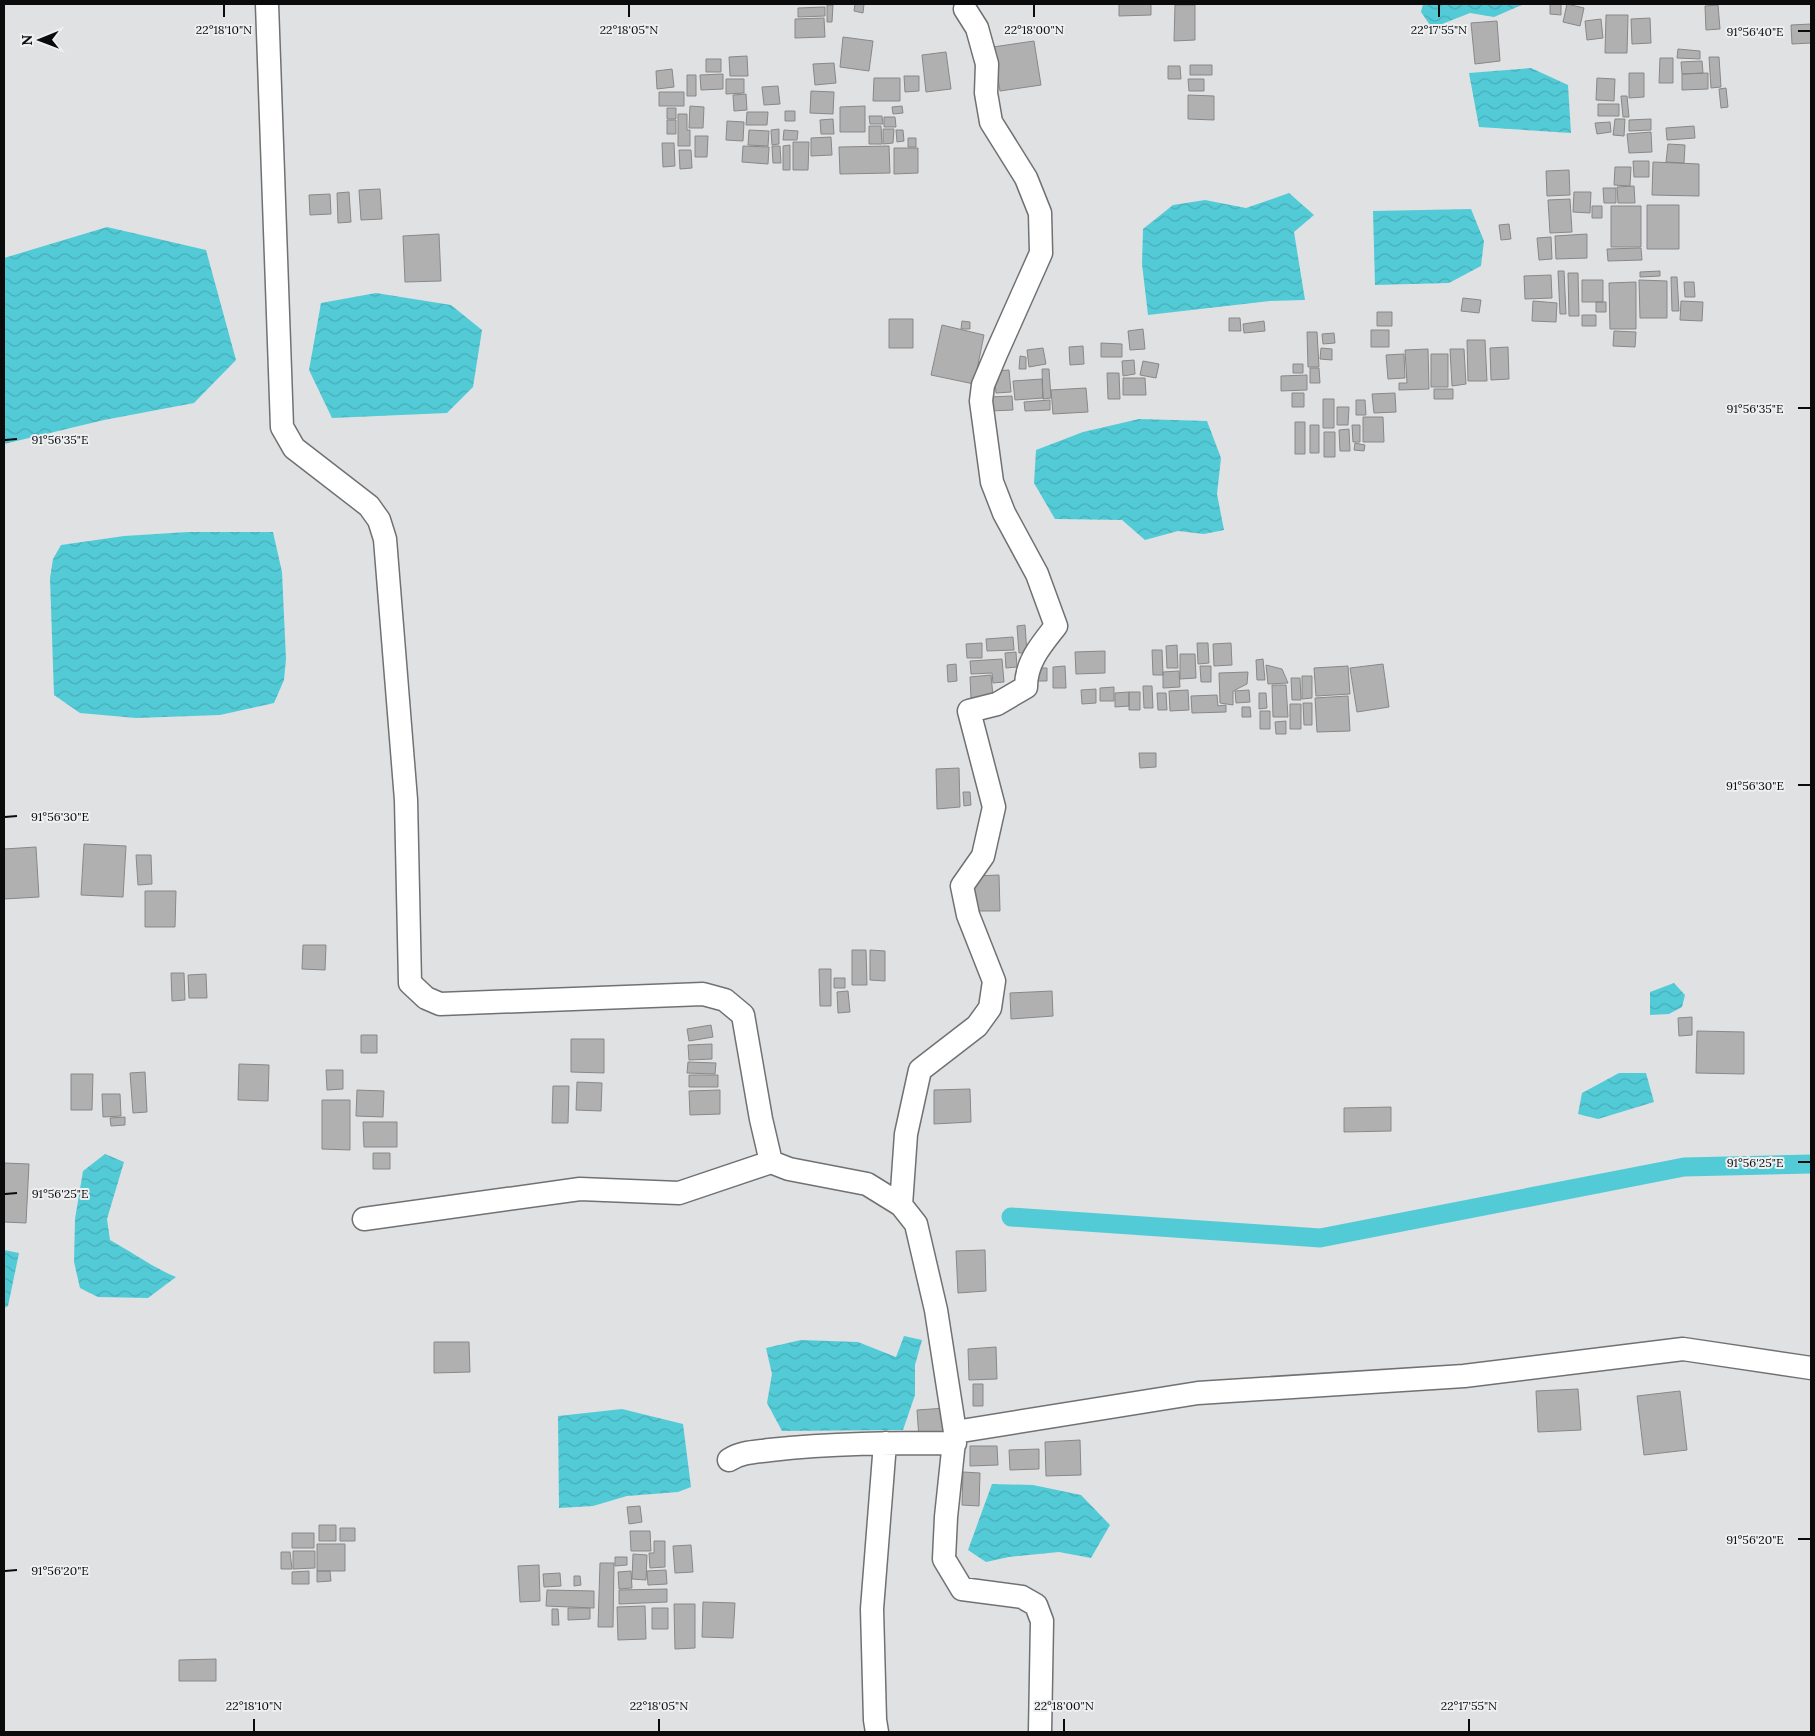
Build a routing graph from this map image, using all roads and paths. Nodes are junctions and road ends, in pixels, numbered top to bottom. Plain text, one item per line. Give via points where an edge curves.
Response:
1 (267, 4) edge
2 (965, 9) dead end
3 (771, 1162) junction
4 (901, 1205) junction
5 (364, 1219) dead end
6 (1811, 1368) edge
7 (955, 1437) junction
8 (885, 1443) junction
9 (729, 1460) dead end
10 (877, 1732) edge
11 (1040, 1732) edge

1 - 3 street via 282,427 294,448 369,506 379,520 385,539 406,800 410,983 426,998 440,1004 703,994 725,1000 743,1015
2 - 4 street via 977,28 987,64 986,93 991,122 1026,178 1040,213 1041,253 996,354 981,400 992,482 1004,513 1038,574 1056,626 1036,652 1026,674 1026,687 997,704 969,711 994,807 983,856 962,886 968,915 994,981 990,1008 977,1026 920,1070 906,1134
3 - 4 street via 789,1169 867,1184
3 - 5 street via 679,1193 580,1190
4 - 7 street via 916,1224 936,1310
6 - 7 street via 1683,1349 1464,1376 1198,1393
7 - 8 street
7 - 11 street via 944,1559 962,1589 1022,1597 1036,1605 1042,1621
8 - 9 street via 792,1448 737,1455
8 - 10 street via 872,1609

